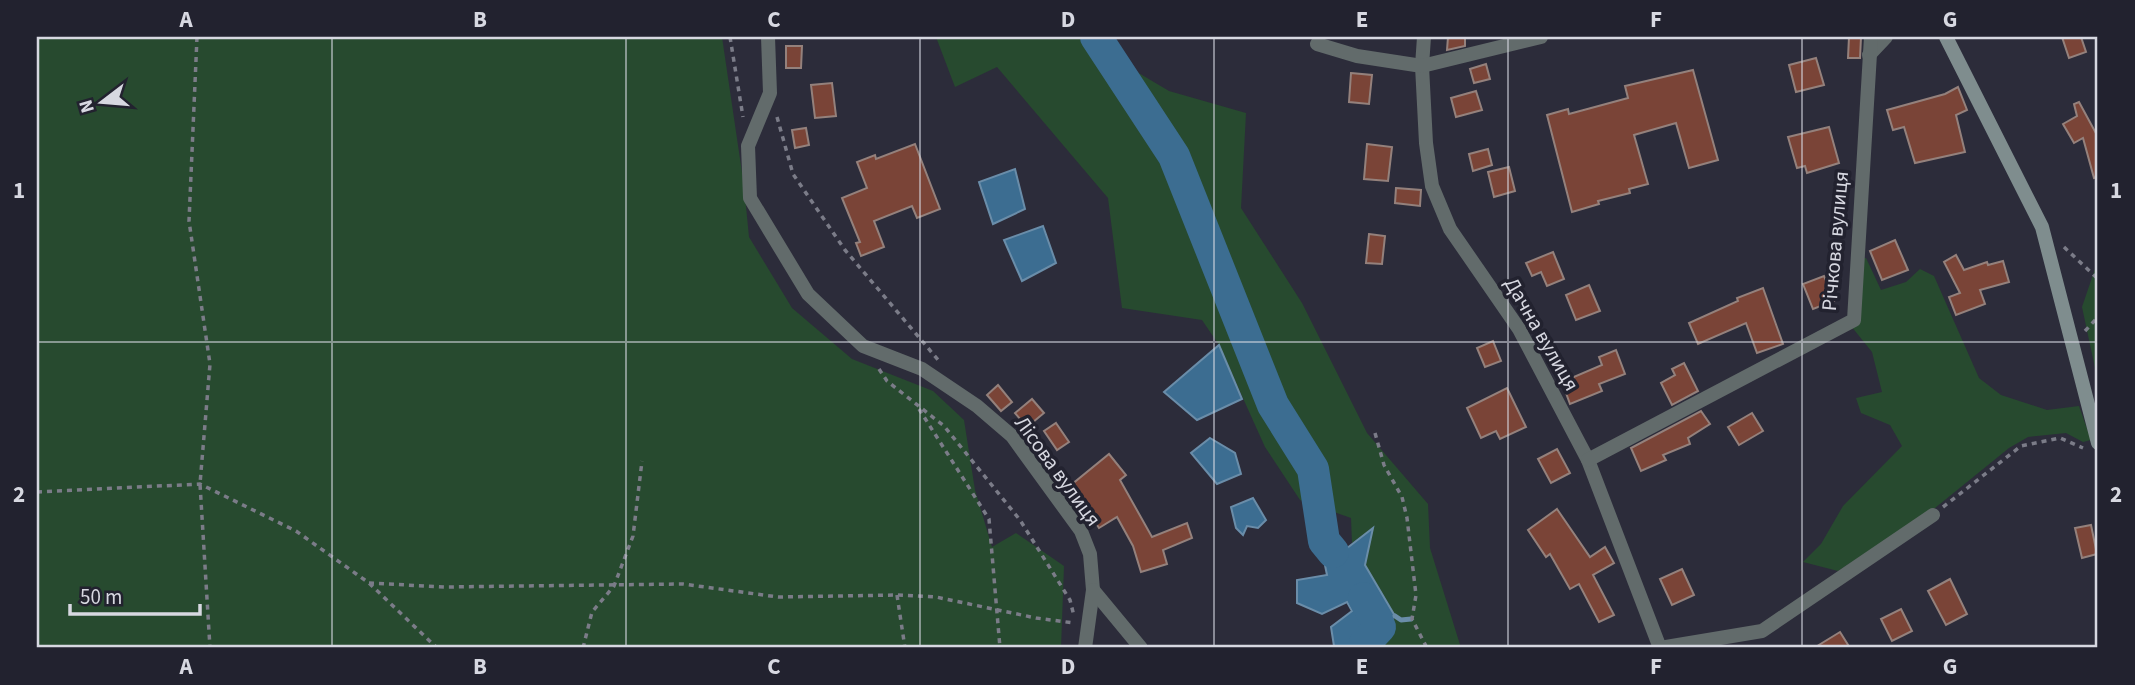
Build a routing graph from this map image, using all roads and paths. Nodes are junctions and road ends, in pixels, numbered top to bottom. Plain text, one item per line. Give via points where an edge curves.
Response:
1 (197, 37) edge
2 (730, 37) edge
3 (768, 37) edge
4 (1424, 37) edge
5 (1541, 37) edge
6 (1871, 37) edge
7 (1886, 37) edge
8 (1946, 37) edge
9 (1317, 44) dead end
10 (1869, 55) junction
11 (1422, 66) junction
12 (770, 93) junction
13 (743, 119) dead end
14 (2062, 245) dead end
15 (2098, 279) edge
16 (942, 364) dead end
17 (879, 369) dead end
18 (916, 404) junction
19 (1376, 433) dead end
20 (2093, 447) edge
21 (1588, 460) junction
22 (642, 461) dead end
23 (200, 484) junction
24 (37, 492) edge
25 (1933, 515) joint
26 (369, 583) junction
27 (614, 586) junction
28 (1093, 590) junction
29 (897, 595) junction
30 (996, 609) junction
31 (210, 648) edge
32 (437, 648) edge
33 (583, 648) edge
34 (905, 648) edge
35 (1000, 648) edge
36 (1085, 648) edge
37 (1141, 648) edge
38 (1427, 648) edge
39 (1660, 648) edge

1 - 23 path via 189,220 210,364
2 - 13 path
3 - 12 street, Лісова вулиця
4 - 11 street, Дачна вулиця
5 - 11 street
6 - 10 street, Річкова вулиця
7 - 10 street
8 - 20 street via 2042,227
9 - 11 street via 1357,56
10 - 21 street, Річкова вулиця via 1854,320
11 - 21 street, Дачна вулиця via 1432,186 1450,229 1519,329
12 - 16 path via 793,174 845,250
12 - 28 street, Лісова вулиця via 748,146 750,198 808,294 863,346 922,369 977,405 1012,436 1081,531 1090,554
14 - 15 path
17 - 18 path
18 - 30 path via 989,519
18 - 30 path via 944,426 1020,520 1070,600 1076,624
19 - 38 path via 1384,465 1405,507 1416,595 1412,619
20 - 25 path via 2060,438 2021,446
21 - 39 street, Дачна вулиця
22 - 27 path via 633,536
23 - 24 path
23 - 26 path via 296,531
23 - 31 path
25 - 39 street, Дачна вулиця via 1762,631
26 - 27 path
26 - 32 path
27 - 29 path via 683,584 778,597
27 - 33 path via 592,612
28 - 36 street, Лісова вулиця
28 - 37 street
29 - 30 path
29 - 34 path
30 - 35 path

